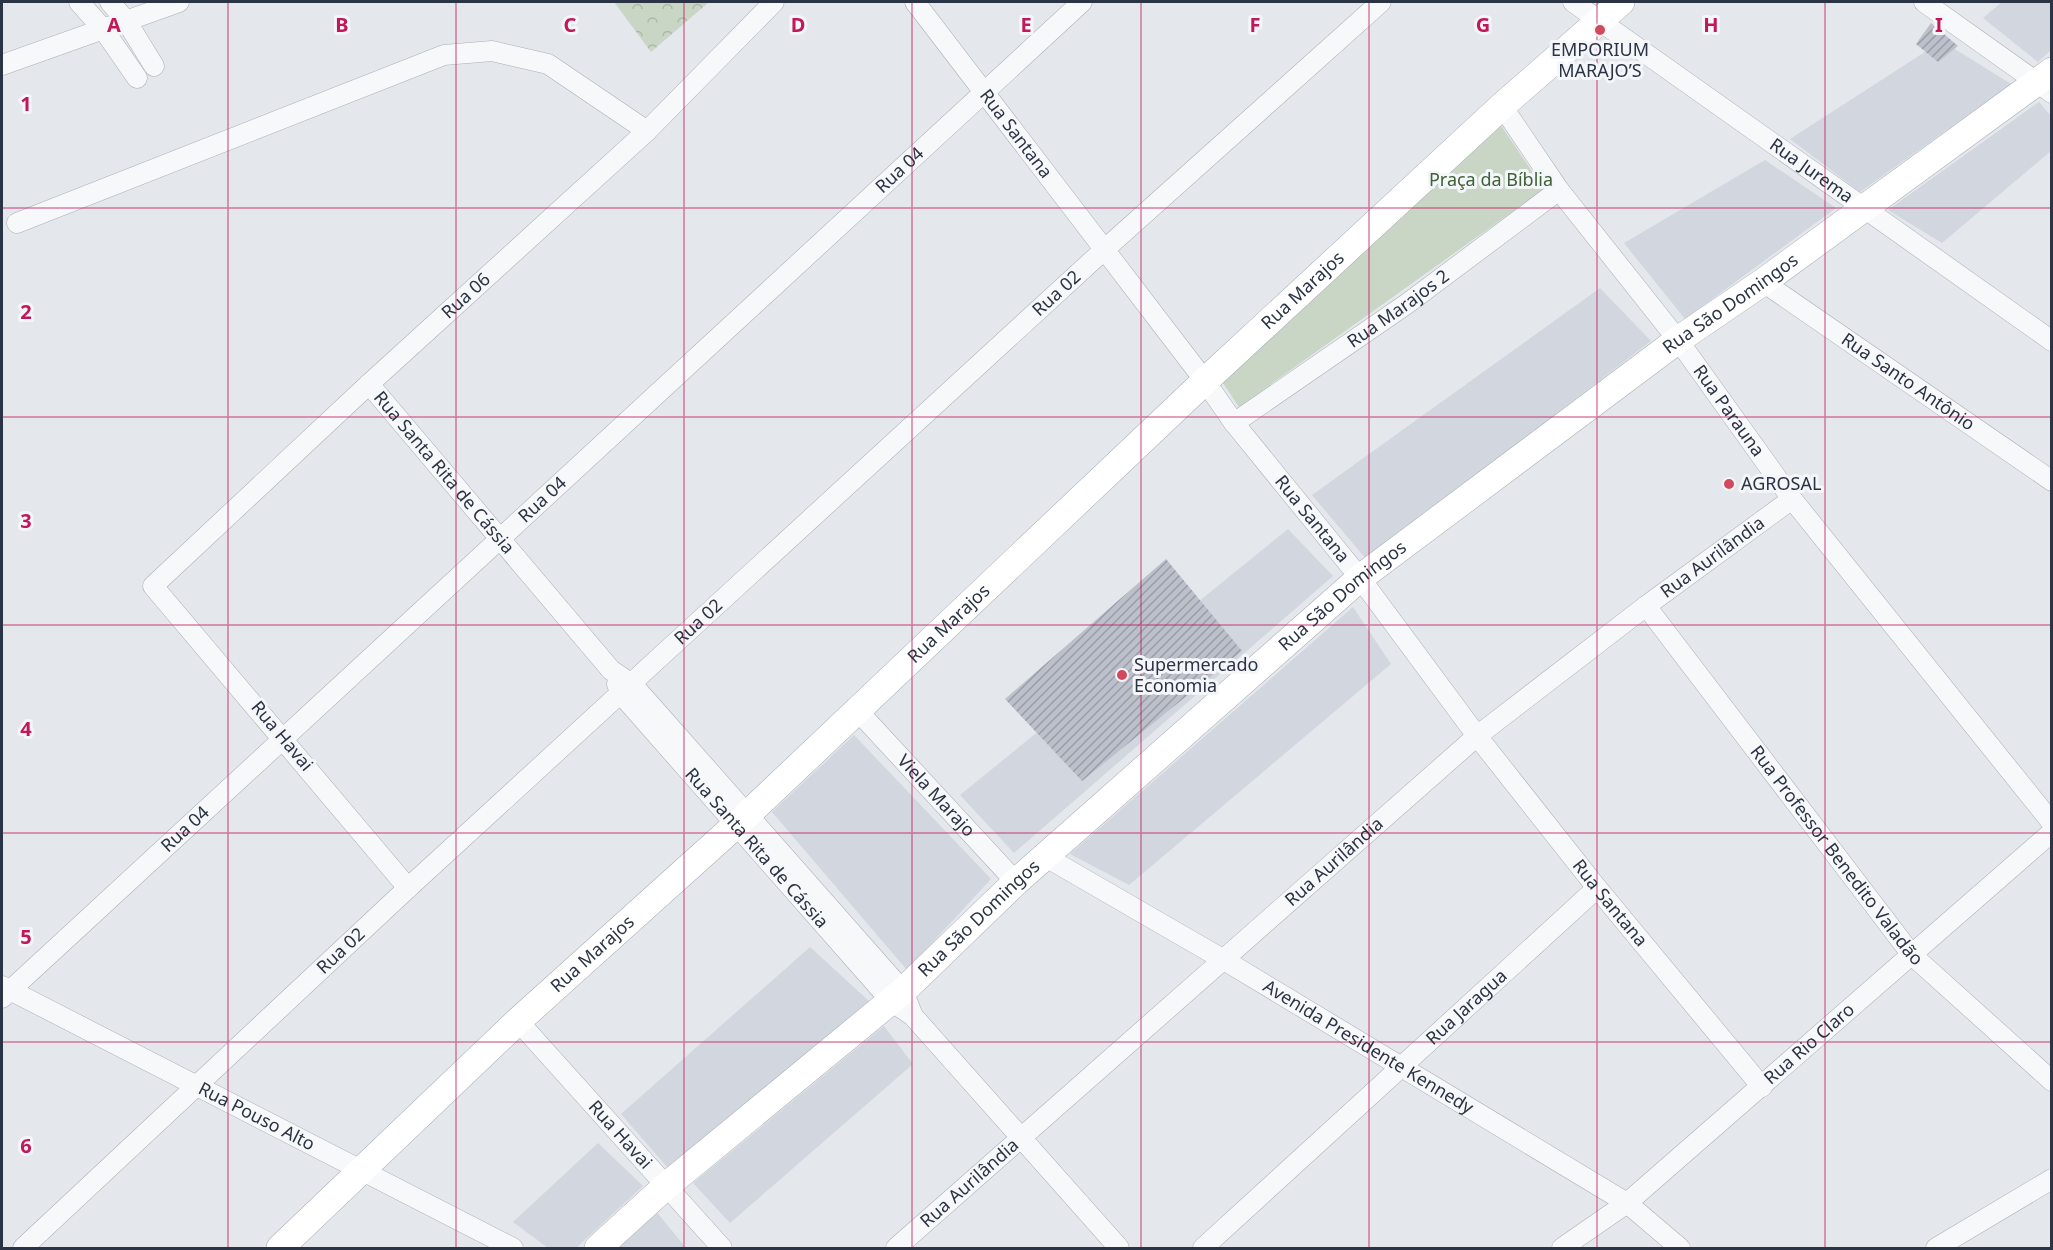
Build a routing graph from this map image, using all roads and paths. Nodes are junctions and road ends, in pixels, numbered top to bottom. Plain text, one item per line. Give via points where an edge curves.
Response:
1 (79, 2) edge
2 (110, 2) edge
3 (179, 2) edge
4 (774, 2) edge
5 (915, 2) edge
6 (1082, 2) edge
7 (1381, 2) edge
8 (1573, 2) edge
9 (1621, 2) edge
10 (1924, 2) edge
11 (1599, 21) junction
12 (128, 22) junction
13 (103, 29) junction
14 (2, 65) edge
15 (154, 66) dead end
16 (137, 78) dead end
17 (2047, 82) edge
18 (983, 94) junction
19 (1502, 106) junction
20 (647, 131) junction
21 (1559, 190) junction
22 (1862, 208) junction
23 (17, 223) dead end
24 (1105, 249) junction
25 (1763, 282) junction
26 (1678, 340) junction
27 (2052, 341) edge
28 (1205, 381) junction
29 (369, 384) junction
30 (1234, 423) junction
31 (2052, 481) edge
32 (1792, 499) junction
33 (499, 538) junction
34 (1360, 578) junction
35 (153, 586) joint
36 (1646, 606) junction
37 (627, 690) junction
38 (856, 709) junction
39 (283, 736) junction
40 (1477, 736) junction
41 (741, 820) junction
42 (2052, 823) edge
43 (2052, 832) edge
44 (1046, 857) junction
45 (1016, 882) junction
46 (408, 888) junction
47 (1598, 888) junction
48 (1912, 955) junction
49 (1224, 960) junction
50 (4, 991) edge
51 (897, 996) junction
52 (519, 1021) junction
53 (1400, 1068) junction
54 (2052, 1081) edge
55 (195, 1086) junction
56 (1762, 1087) junction
57 (1020, 1137) junction
58 (362, 1171) junction
59 (2052, 1179) edge
60 (665, 1186) junction
61 (1627, 1203) junction
62 (23, 1248) edge
63 (280, 1248) edge
64 (513, 1248) edge
65 (598, 1248) edge
66 (722, 1248) edge
67 (896, 1248) edge
68 (1119, 1248) edge
69 (1203, 1248) edge
70 (1562, 1248) edge
71 (1680, 1248) edge
72 (1936, 1248) edge

1 - 13 street
2 - 12 street
3 - 12 street
4 - 20 street, Rua 06
5 - 18 street, Rua Santana
6 - 18 street, Rua 04
7 - 24 street, Rua 02
8 - 11 street, Rua Jurema
9 - 11 street, Rua Marajos
10 - 17 street
11 - 19 street, Rua Marajos
11 - 22 street, Rua Jurema
12 - 13 street
12 - 15 street
13 - 14 street
13 - 16 street
17 - 22 street, Rua São Domingos
18 - 24 street, Rua Santana
18 - 33 street, Rua 04
19 - 21 street, Rua Parauna
19 - 28 street, Rua Marajos
20 - 23 street via 548,64 492,51 444,55
20 - 29 street, Rua 06
21 - 26 street, Rua Parauna
21 - 30 street, Rua Marajos 2 via 1408,303
22 - 25 street, Rua São Domingos
22 - 27 street, Rua Jurema
24 - 28 street, Rua Santana
24 - 37 street, Rua 02
25 - 26 street, Rua São Domingos
25 - 31 street, Rua Santo Antônio
26 - 32 street, Rua Parauna
26 - 34 street, Rua São Domingos
28 - 30 street, Rua Santana
28 - 38 street, Rua Marajos
29 - 33 street, Rua Santa Rita de Cássia
29 - 35 street, Rua 06
30 - 34 street, Rua Santana
32 - 36 street, Rua Aurilândia
32 - 42 street, Rua Parauna
33 - 37 street, Rua Santa Rita de Cássia
33 - 39 street, Rua 04
34 - 40 street, Rua Santana
34 - 44 street, Rua São Domingos
35 - 39 street, Rua Havai
36 - 40 street, Rua Aurilândia
36 - 48 street, Rua Professor Benedito Valadão
37 - 41 street, Rua Santa Rita de Cássia
37 - 46 street, Rua 02
38 - 41 street, Rua Marajos
38 - 45 street, Viela Marajo
39 - 46 street, Rua Havai
39 - 50 street, Rua 04
40 - 47 street, Rua Santana
40 - 49 street, Rua Aurilândia
41 - 51 street, Rua Santa Rita de Cássia
41 - 52 street, Rua Marajos
43 - 48 street, Rua Rio Claro
44 - 45 street, Rua São Domingos
44 - 49 street, Avenida Presidente Kennedy
45 - 51 street, Rua São Domingos
46 - 55 street, Rua 02
47 - 53 street, Rua Jaragua
47 - 56 street, Rua Santana
48 - 54 street, Rua Professor Benedito Valadão
48 - 56 street, Rua Rio Claro
49 - 53 street, Avenida Presidente Kennedy
49 - 57 street, Rua Aurilândia
50 - 55 street, Rua Pouso Alto
51 - 57 street, Rua Santa Rita de Cássia
51 - 60 street, Rua São Domingos
52 - 58 street, Rua Marajos
52 - 60 street, Rua Havai
53 - 61 street, Avenida Presidente Kennedy
53 - 69 street, Rua Jaragua
55 - 58 street, Rua Pouso Alto
55 - 62 street, Rua 02
56 - 61 street, Rua Rio Claro
57 - 67 street, Rua Aurilândia
57 - 68 street, Rua Santa Rita de Cássia
58 - 63 street, Rua Marajos
58 - 64 street, Rua Pouso Alto
59 - 72 street
60 - 65 street, Rua São Domingos
60 - 66 street, Rua Havai
61 - 70 street, Rua Rio Claro
61 - 71 street, Avenida Presidente Kennedy

